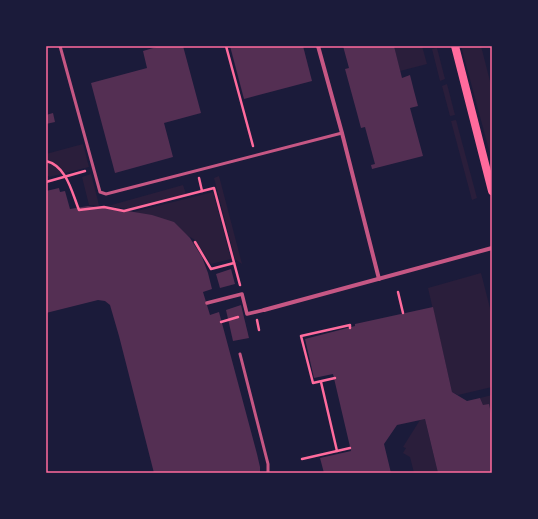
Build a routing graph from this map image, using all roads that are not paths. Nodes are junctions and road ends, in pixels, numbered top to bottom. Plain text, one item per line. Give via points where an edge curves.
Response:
1 (60, 46) edge
2 (318, 46) edge
3 (455, 46) edge
4 (342, 133) junction
5 (492, 191) edge
6 (492, 248) edge
7 (379, 279) junction
8 (207, 303) dead end
9 (264, 310) joint
10 (240, 354) dead end
11 (268, 473) edge

1 - 4 lane via 100,192 106,194
2 - 4 street
3 - 5 main road
4 - 7 street
6 - 7 street
7 - 9 street
8 - 9 street via 242,294 247,314
10 - 11 lane via 268,464

